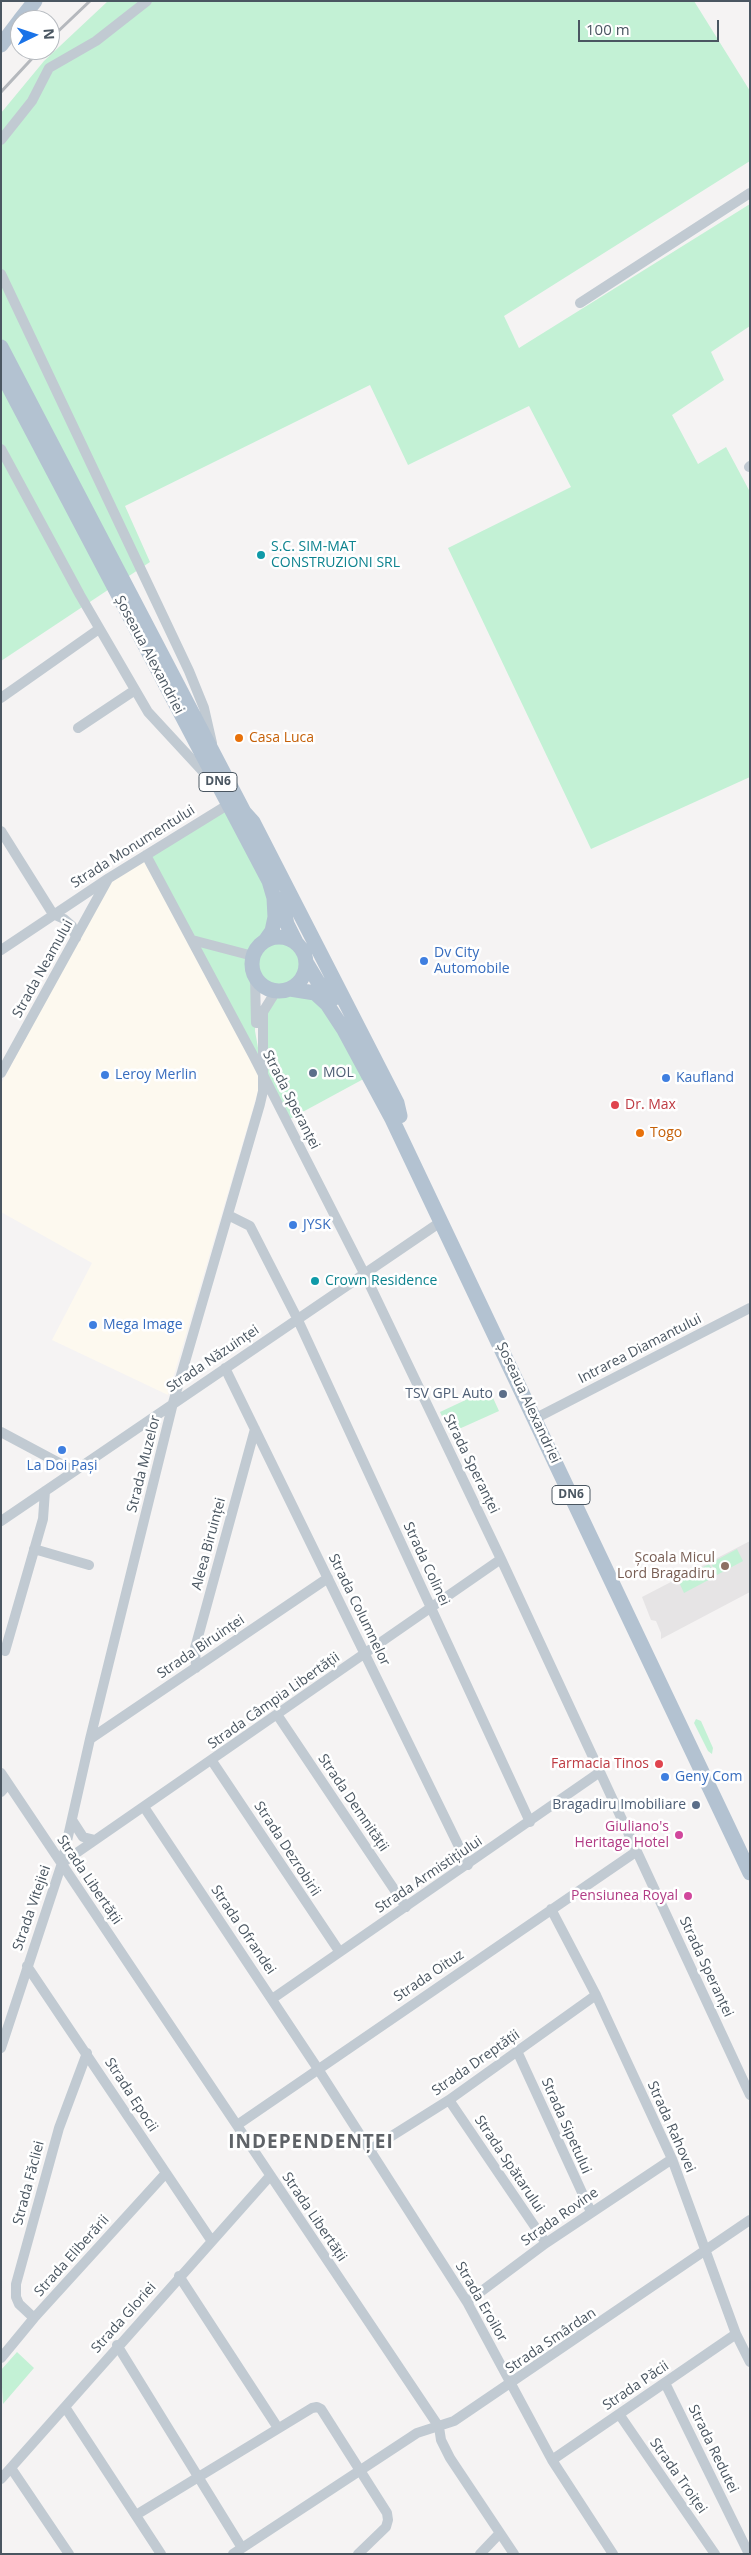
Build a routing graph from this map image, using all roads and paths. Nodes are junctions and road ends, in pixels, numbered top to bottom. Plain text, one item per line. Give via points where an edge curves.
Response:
1 (147, 1) edge
2 (10, 33) edge
3 (1, 45) edge
4 (1, 140) edge
5 (750, 193) edge
6 (1, 274) edge
7 (580, 303) dead end
8 (1, 348) edge
9 (1, 372) edge
10 (1, 449) edge
11 (99, 629) junction
12 (135, 690) junction
13 (1, 698) edge
14 (78, 728) dead end
15 (213, 749) junction
16 (227, 799) junction
17 (244, 812) junction
18 (1, 831) edge
19 (146, 855) junction
20 (109, 878) junction
21 (53, 914) junction
22 (76, 938) junction
23 (192, 940) junction
24 (265, 940) junction
25 (297, 944) junction
26 (1, 950) edge
27 (253, 956) junction
28 (306, 962) junction
29 (255, 976) junction
30 (283, 990) junction
31 (3, 1068) edge
32 (262, 1074) junction
33 (400, 1116) junction
34 (228, 1215) junction
35 (442, 1221) junction
36 (365, 1275) junction
37 (750, 1308) edge
38 (297, 1318) junction
39 (225, 1368) junction
40 (173, 1402) junction
41 (542, 1415) junction
42 (255, 1429) junction
43 (1, 1432) edge
44 (74, 1471) junction
45 (45, 1491) junction
46 (1, 1521) edge
47 (34, 1549) junction
48 (501, 1559) junction
49 (89, 1565) dead end
50 (328, 1578) junction
51 (431, 1607) junction
52 (5, 1651) dead end
53 (365, 1654) junction
54 (196, 1668) junction
55 (278, 1716) junction
56 (90, 1739) junction
57 (212, 1761) junction
58 (600, 1772) junction
59 (1, 1774) edge
60 (5, 1788) edge
61 (144, 1807) junction
62 (72, 1820) junction
63 (530, 1822) junction
64 (95, 1840) junction
65 (637, 1851) junction
66 (750, 1853) edge
67 (62, 1864) junction
68 (468, 1865) junction
69 (750, 1873) edge
70 (406, 1907) junction
71 (552, 1910) junction
72 (340, 1952) junction
73 (27, 1966) junction
74 (596, 1995) junction
75 (272, 1998) junction
76 (1, 2048) edge
77 (517, 2051) junction
78 (87, 2053) junction
79 (318, 2068) junction
80 (750, 2095) edge
81 (449, 2100) junction
82 (236, 2125) junction
83 (371, 2149) junction
84 (672, 2159) junction
85 (166, 2174) junction
86 (270, 2176) junction
87 (590, 2212) junction
88 (750, 2220) edge
89 (211, 2240) junction
90 (546, 2243) junction
91 (707, 2250) junction
92 (180, 2276) junction
93 (467, 2302) junction
94 (34, 2318) junction
95 (736, 2334) junction
96 (118, 2345) junction
97 (1, 2358) edge
98 (750, 2362) edge
99 (665, 2383) junction
100 (512, 2384) junction
101 (65, 2407) junction
102 (618, 2414) junction
103 (439, 2427) junction
104 (278, 2428) junction
105 (552, 2460) junction
106 (11, 2468) junction
107 (360, 2470) junction
108 (199, 2476) junction
109 (1, 2479) edge
110 (136, 2515) junction
111 (500, 2533) junction
112 (237, 2551) edge
113 (69, 2554) edge
114 (161, 2554) edge
115 (358, 2554) edge
116 (480, 2554) edge
117 (514, 2554) edge
118 (614, 2554) edge
119 (715, 2554) edge
120 (749, 2554) edge

1 - 4 street via 96,41 49,68 32,101
2 - 3 main road
5 - 7 street
6 - 15 street via 189,671 209,726
8 - 15 main road, Șoseaua Alexandriei / DN6
9 - 16 main road, Șoseaua Alexandriei / DN6
10 - 11 street
11 - 12 street
11 - 13 street
12 - 14 street
12 - 16 street via 153,719
15 - 17 main road, DN6
16 - 19 street, Strada Monumentului
16 - 24 main road, Șoseaua Alexandriei / DN6 via 272,889 275,917 272,931
17 - 25 main road, DN6 via 277,886 287,924
17 - 33 main road, DN6 via 254,822 390,1090
18 - 21 street
19 - 20 street, Strada Monumentului
19 - 23 street, Strada Speranței
20 - 21 street, Strada Monumentului
20 - 22 street, Strada Neamului
21 - 22 street via 72,926
21 - 26 street, Strada Monumentului
22 - 31 street, Strada Neamului
23 - 27 street
23 - 32 street, Strada Speranței
24 - 25 main road via 282,937
24 - 27 main road, DN6
25 - 28 main road, DN6
27 - 29 main road
28 - 30 main road via 302,978
28 - 33 main road, Șoseaua Alexandriei / DN6 via 347,1018
29 - 30 main road, DN6 via 260,984
29 - 32 street via 257,1048
30 - 32 street via 263,1012
30 - 35 main road, Șoseaua Alexandriei / DN6 via 315,993 333,1012 392,1119
32 - 34 street, Strada Muzelor via 260,1104
32 - 36 street, Strada Speranței
33 - 41 main road, Șoseaua Alexandriei / DN6
34 - 38 street, Strada Colinei via 250,1226
34 - 40 street, Strada Muzelor
35 - 36 street, Strada Năzuinței
35 - 69 main road, Șoseaua Alexandriei / DN6
36 - 38 street, Strada Năzuinței
36 - 48 street, Strada Speranței
37 - 41 street, Intrarea Diamantului
38 - 39 street, Strada Năzuinței
38 - 51 street, Strada Colinei
39 - 40 street, Strada Năzuinței
39 - 42 street, Strada Columnelor
40 - 44 street, Strada Năzuinței
40 - 56 street, Strada Muzelor
41 - 66 main road, Șoseaua Alexandriei / DN6
42 - 50 street, Strada Columnelor
42 - 54 street, Aleea Biruinței via 195,1648
43 - 44 street
44 - 45 street, Strada Năzuinței
45 - 46 street, Strada Năzuinței
45 - 47 street
47 - 49 street
47 - 52 street
48 - 51 street, Strada Câmpia Libertății
48 - 58 street, Strada Speranței
50 - 53 street, Strada Columnelor
50 - 54 street, Strada Biruinței
51 - 53 street, Strada Câmpia Libertății
51 - 63 street, Strada Colinei
53 - 55 street, Strada Câmpia Libertății
53 - 68 street, Strada Columnelor
54 - 56 street, Strada Biruinței
55 - 57 street, Strada Câmpia Libertății
55 - 70 street, Strada Demnității
56 - 62 street, Strada Muzelor
57 - 61 street, Strada Câmpia Libertății
57 - 72 street, Strada Dezrobirii
58 - 63 street, Strada Armistițiului
58 - 65 street, Strada Speranței
59 - 60 street, Strada Libertății
60 - 67 street, Strada Libertății
61 - 64 street, Strada Câmpia Libertății
61 - 75 street, Strada Ofrandei
62 - 64 street via 83,1837
62 - 67 street, Strada Muzelor
63 - 68 street, Strada Armistițiului
64 - 67 street, Strada Câmpia Libertății
65 - 71 street, Strada Oituz
65 - 80 street, Strada Speranței
67 - 73 street, Strada Vitejiei
67 - 82 street, Strada Libertății
68 - 70 street, Strada Armistițiului
70 - 72 street, Strada Armistițiului
71 - 74 street, Strada Rahovei
71 - 79 street, Strada Oituz
72 - 75 street, Strada Armistițiului
73 - 76 street, Strada Vitejiei
73 - 78 street, Strada Epocii
74 - 77 street, Strada Dreptății
74 - 84 street, Strada Rahovei
75 - 79 street, Strada Ofrandei
77 - 81 street, Strada Dreptății
77 - 87 street, Strada Sipetului
78 - 85 street, Strada Epocii
78 - 94 street, Strada Făcliei via 59,2128 16,2284 19,2304
79 - 82 street, Strada Oituz
79 - 83 street, Strada Eroilor
81 - 83 street, Strada Dreptății
81 - 90 street, Strada Spătarului
82 - 86 street, Strada Libertății
83 - 93 street, Strada Eroilor
84 - 87 street, Strada Rovine
84 - 91 street, Strada Rahovei
85 - 89 street, Strada Epocii
85 - 94 street, Strada Eliberării
86 - 89 street, Strada Gloriei
86 - 103 street, Strada Libertății
87 - 90 street, Strada Rovine
88 - 91 street, Strada Smârdan
89 - 92 street, Strada Gloriei
90 - 93 street, Strada Rovine
91 - 95 street, Strada Rahovei
91 - 100 street, Strada Smârdan
92 - 96 street, Strada Gloriei
92 - 104 street
93 - 100 street, Strada Eroilor
94 - 97 street, Strada Eliberării
95 - 98 street, Strada Rahovei
95 - 99 street, Strada Păcii
96 - 101 street, Strada Gloriei
96 - 108 street
99 - 102 street, Strada Păcii
99 - 120 street, Strada Redutei
100 - 103 street, Strada Smârdan
100 - 105 street, Strada Eroilor
101 - 106 street, Strada Gloriei
101 - 110 street
102 - 105 street, Strada Păcii
102 - 119 street, Strada Troiței
103 - 107 street, Strada Smârdan via 417,2433
103 - 111 street, Strada Libertății via 450,2458
104 - 107 street via 312,2408 321,2409
104 - 108 street
105 - 118 street, Strada Eroilor
106 - 109 street, Strada Gloriei
106 - 113 street
107 - 112 street, Strada Smârdan
107 - 115 street via 387,2512 388,2520 386,2527
108 - 110 street
108 - 112 street
110 - 114 street
111 - 116 street
111 - 117 street, Strada Libertății

